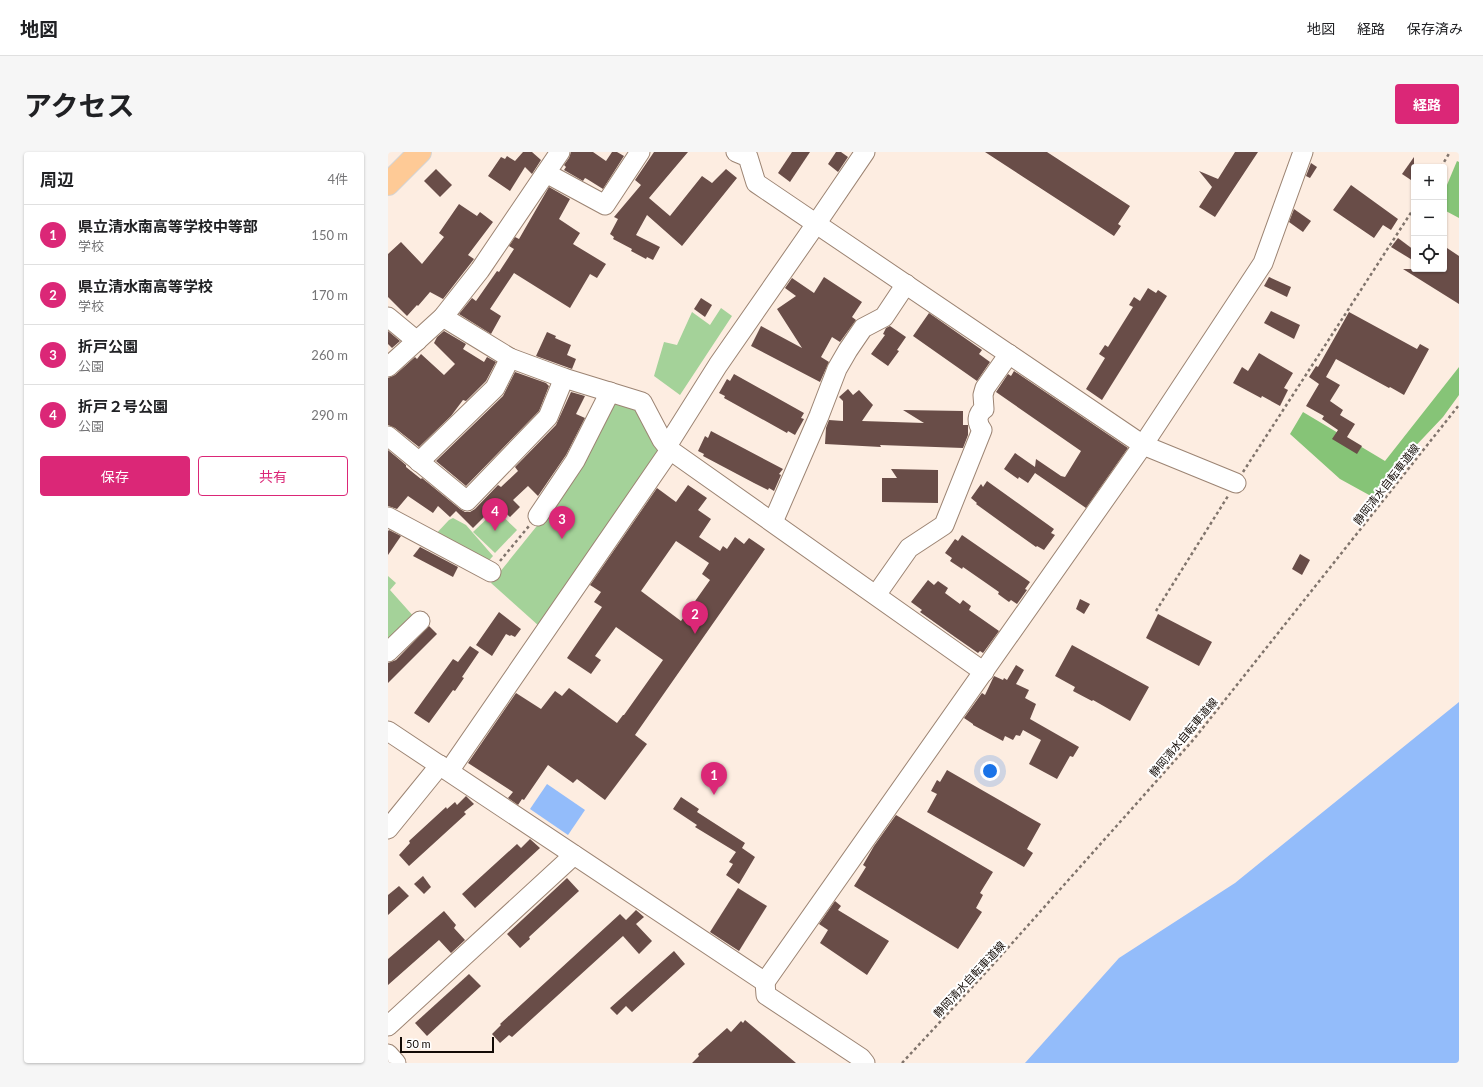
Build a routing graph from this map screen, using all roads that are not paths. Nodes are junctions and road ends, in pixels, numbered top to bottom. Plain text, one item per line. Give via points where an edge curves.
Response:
1 (420, 152) edge
2 (560, 152) edge
3 (640, 152) edge
4 (736, 152) edge
5 (865, 152) edge
6 (1303, 152) edge
7 (546, 172) junction
8 (388, 184) edge
9 (816, 224) junction
10 (906, 284) junction
11 (388, 317) edge
12 (443, 317) junction
13 (417, 341) junction
14 (1009, 354) junction
15 (510, 358) junction
16 (388, 367) edge
17 (564, 378) junction
18 (610, 392) junction
19 (388, 436) edge
20 (1143, 445) junction
21 (669, 448) junction
22 (419, 462) junction
23 (1236, 483) road end
24 (538, 516) road end
25 (388, 517) edge
26 (772, 522) junction
27 (491, 572) road end
28 (876, 595) junction
29 (420, 621) dead end
30 (388, 652) edge
31 (984, 672) junction
32 (388, 731) edge
33 (444, 768) junction
34 (388, 829) edge
35 (574, 855) junction
36 (766, 982) junction
37 (388, 1026) edge
38 (388, 1054) edge
39 (863, 1061) edge
40 (396, 1063) edge

1 - 8 main road
2 - 7 street
3 - 7 street via 605,205
4 - 9 street via 748,158 756,183
5 - 9 street
6 - 20 street via 1263,263
7 - 12 street via 480,270
9 - 10 street
9 - 21 street via 718,365
10 - 14 street
10 - 26 street via 884,317 863,328 848,350
11 - 13 street
12 - 13 street
12 - 15 street
13 - 16 street
14 - 20 street
14 - 28 street via 985,388 984,409 978,418 978,425 982,430 944,525 909,548
15 - 17 street
15 - 22 street via 495,388
17 - 18 street
17 - 22 street via 548,417 467,501
18 - 21 street via 642,402
18 - 24 street via 575,462
19 - 22 street
20 - 23 street
20 - 31 street
21 - 26 street
21 - 33 street
25 - 27 street
26 - 28 street
28 - 31 street
29 - 30 street
31 - 36 street
32 - 33 street
33 - 34 street
33 - 35 street
35 - 36 street
35 - 37 street
36 - 39 street via 766,995
38 - 40 street

